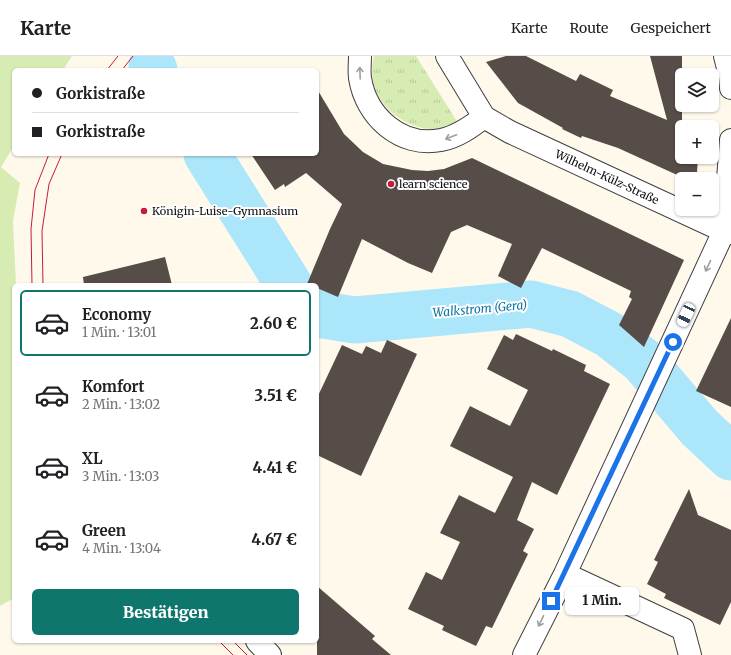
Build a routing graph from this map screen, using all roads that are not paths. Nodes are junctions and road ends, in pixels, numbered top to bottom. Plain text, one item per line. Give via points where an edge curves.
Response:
1 (360, 56) edge
2 (447, 56) edge
3 (484, 117) junction
4 (731, 140) edge
5 (728, 232) edge
6 (565, 574) junction
7 (259, 643) edge
8 (270, 655) edge
9 (524, 655) edge
10 (690, 655) edge

3 -> 1 street via 464,131 441,140 425,142 405,138 387,126 374,112 359,76
2 - 3 street, Wilhelm-Külz-Straße
3 - 5 street, Wilhelm-Külz-Straße via 510,132
4 - 5 street
5 -> 6 street via 666,356
6 -> 9 street
6 - 10 street via 683,630
7 - 8 street

